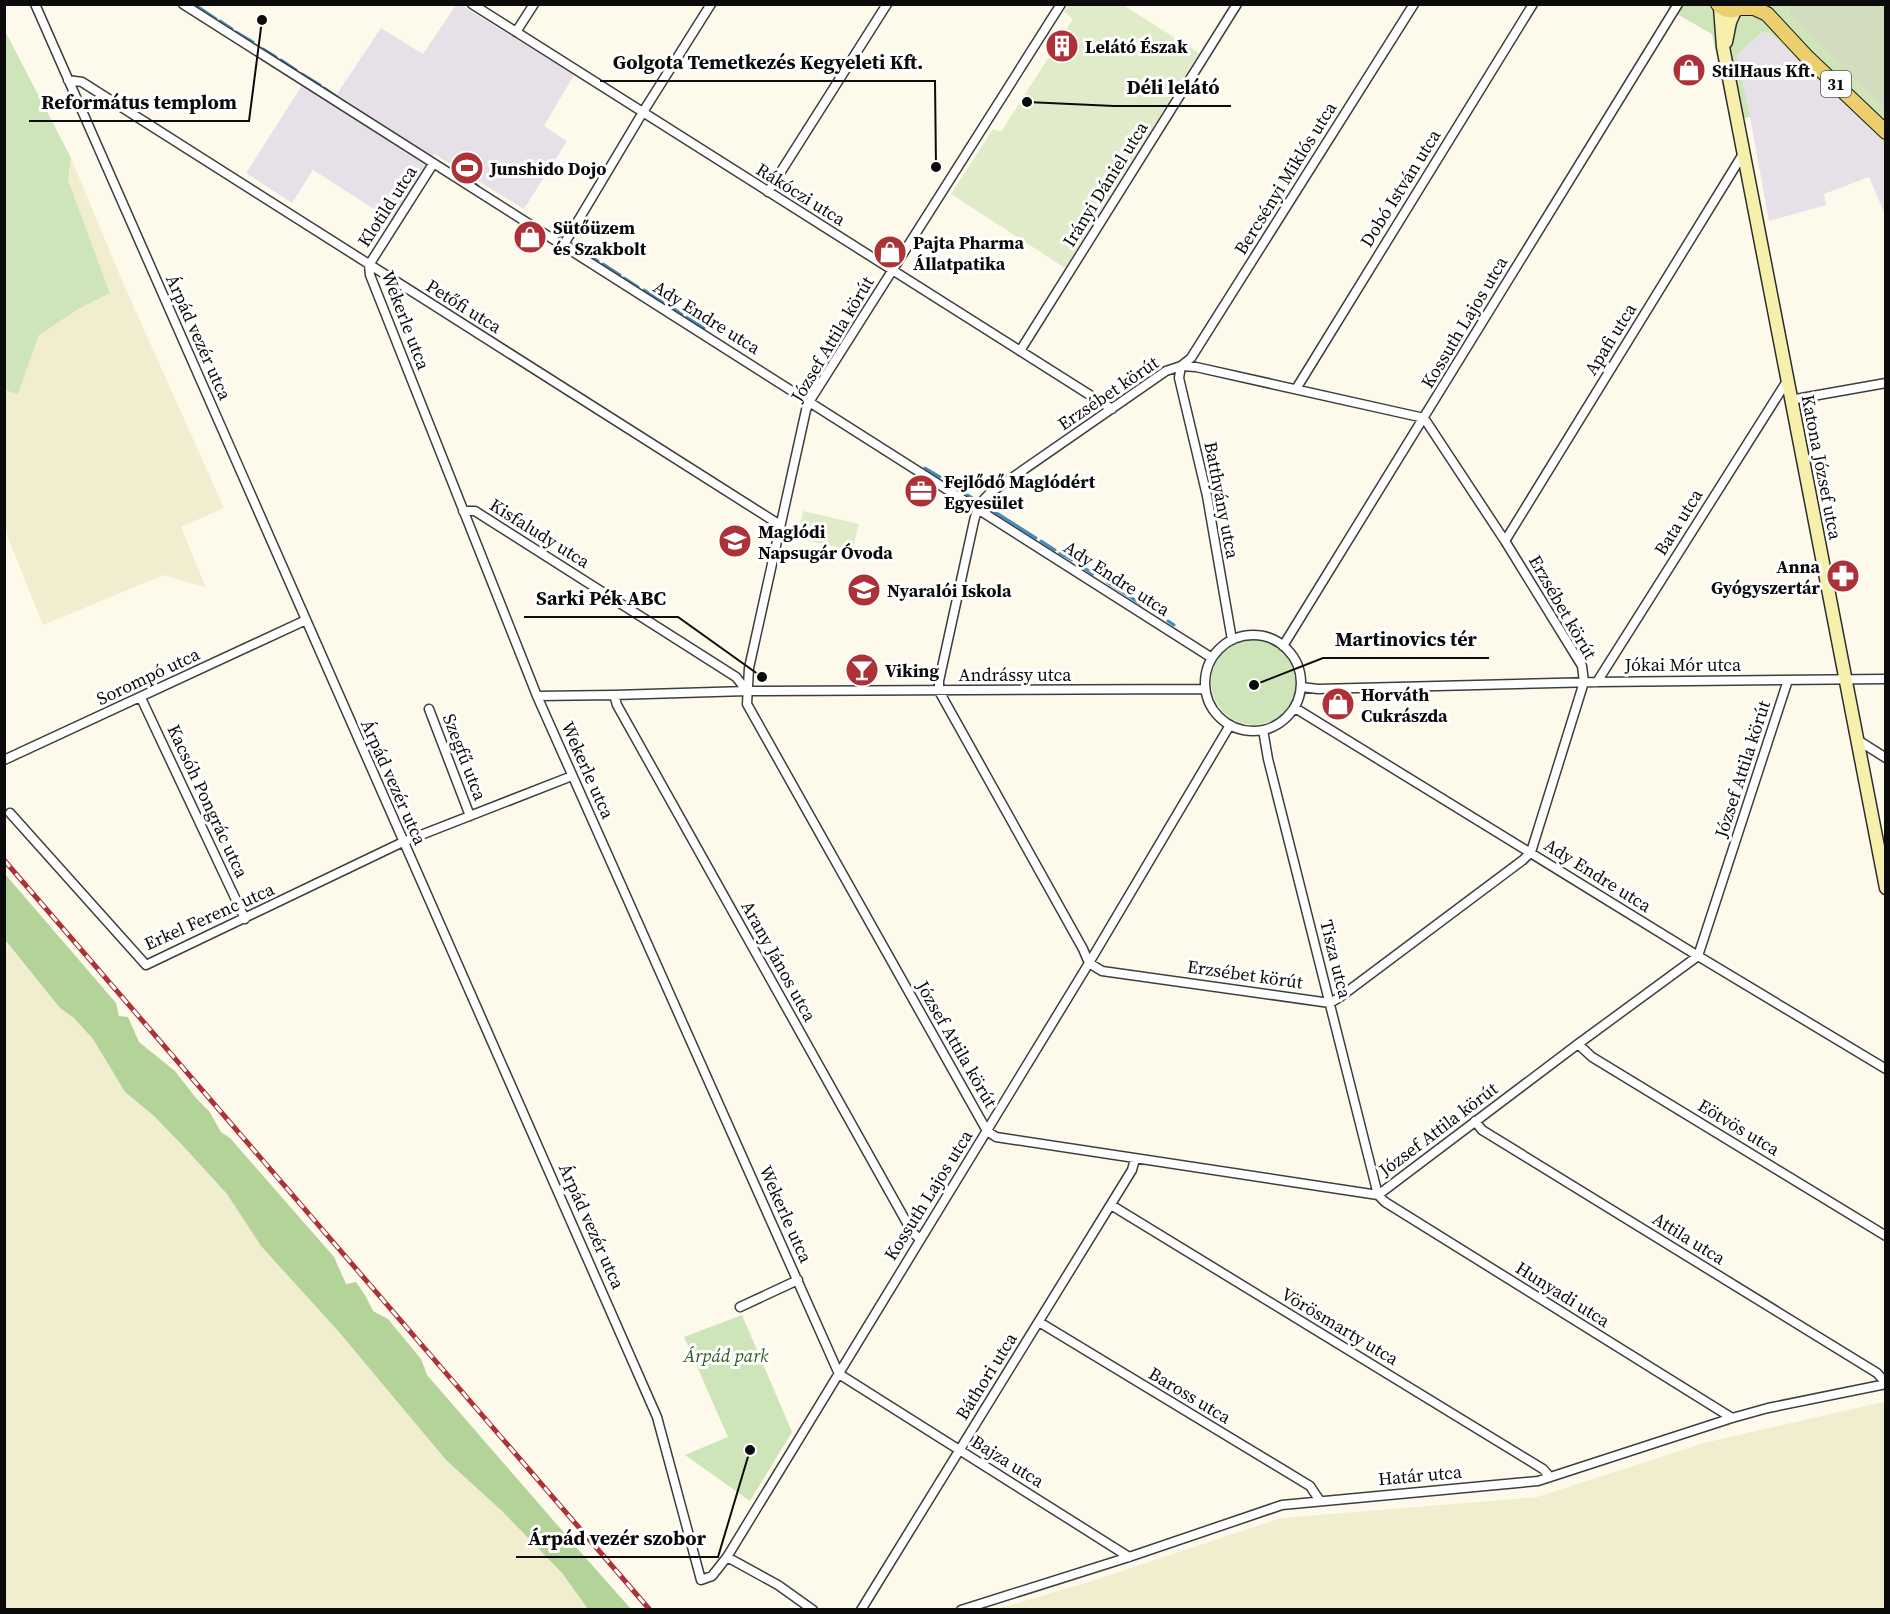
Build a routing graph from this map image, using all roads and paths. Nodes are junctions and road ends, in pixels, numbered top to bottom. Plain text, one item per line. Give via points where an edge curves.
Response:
1 (35, 4) edge
2 (183, 4) edge
3 (472, 4) edge
4 (534, 4) edge
5 (711, 4) edge
6 (887, 4) edge
7 (1061, 4) edge
8 (1237, 4) edge
9 (1414, 4) edge
10 (1533, 4) edge
11 (1678, 4) edge
12 (1686, 4) edge
13 (1768, 4) edge
14 (1719, 6) edge
15 (1740, 8) edge
16 (1672, 14) junction
17 (516, 32) junction
18 (1787, 35) junction
19 (1725, 52) junction
20 (68, 80) junction
21 (643, 112) junction
22 (1886, 132) edge
23 (1743, 154) junction
24 (434, 164) junction
25 (768, 192) junction
26 (563, 246) junction
27 (369, 265) junction
28 (893, 271) junction
29 (1020, 351) junction
30 (1181, 366) junction
31 (1787, 381) junction
32 (1886, 383) edge
33 (1296, 389) junction
34 (1790, 400) junction
35 (809, 402) junction
36 (1112, 409) junction
37 (1424, 418) junction
38 (977, 508) junction
39 (463, 511) junction
40 (780, 525) junction
41 (1505, 542) junction
42 (306, 620) junction
43 (1232, 640) junction
44 (1283, 646) junction
45 (1212, 658) junction
46 (1844, 678) junction
47 (1886, 679) edge
48 (1788, 680) junction
49 (1597, 681) junction
50 (1584, 682) junction
51 (1301, 687) junction
52 (1205, 689) junction
53 (747, 691) junction
54 (939, 691) junction
55 (614, 695) junction
56 (537, 696) junction
57 (141, 698) junction
58 (1294, 708) junction
59 (429, 710) dead end
60 (1230, 726) junction
61 (1263, 730) junction
62 (1855, 739) junction
63 (1886, 758) edge
64 (4, 760) edge
65 (573, 776) junction
66 (10, 813) dead end
67 (470, 816) junction
68 (403, 843) junction
69 (1531, 852) junction
70 (1886, 888) edge
71 (245, 919) junction
72 (1698, 956) junction
73 (1089, 963) junction
74 (1330, 1003) junction
75 (1578, 1044) junction
76 (1886, 1069) edge
77 (1475, 1121) junction
78 (987, 1131) junction
79 (1135, 1159) junction
80 (1378, 1195) junction
81 (1111, 1205) junction
82 (1886, 1236) edge
83 (920, 1239) junction
84 (798, 1280) junction
85 (740, 1307) dead end
86 (1038, 1322) junction
87 (839, 1374) junction
88 (1886, 1383) edge
89 (1732, 1418) junction
90 (959, 1450) junction
91 (1550, 1477) junction
92 (1320, 1501) junction
93 (727, 1557) junction
94 (1130, 1557) junction
95 (701, 1580) joint
96 (813, 1610) edge
97 (861, 1610) edge
98 (961, 1610) edge

1 - 20 street, Árpád vezér utca
2 - 24 street, Ady Endre utca
3 - 17 street, Rákóczi utca
4 - 17 street
5 - 21 street
6 - 25 street
7 - 28 street, József Attila körút
8 - 29 street, Irányi Dániel utca
9 - 30 street, Bercsényi Miklós utca via 1191,358
10 - 33 street, Dobó István utca
11 - 16 street, Kossuth Lajos utca
12 - 16 street, Kossuth Lajos utca
13 - 18 main road, 31
14 - 15 main road, 31 via 1727,11
14 - 19 main road, Katona József utca
15 - 18 main road, 31 via 1754,8 1767,14
15 - 19 main road, Katona József utca via 1728,32
16 - 37 street, Kossuth Lajos utca
17 - 21 street, Rákóczi utca
18 - 22 main road, 31
19 - 23 main road, Katona József utca
20 - 27 street, Petőfi utca via 82,82
20 - 42 street, Árpád vezér utca
21 - 25 street, Rákóczi utca
21 - 26 street
23 - 31 main road, Katona József utca
23 - 41 street, Apafi utca
24 - 26 street, Ady Endre utca
24 - 27 street, Klotild utca
25 - 28 street, Rákóczi utca
26 - 35 street, Ady Endre utca
27 - 39 street, Wekerle utca
27 - 40 street, Petőfi utca
28 - 29 street, Rákóczi utca
28 - 35 street, József Attila körút
29 - 36 street, Rákóczi utca
30 - 33 street, Erzsébet körút
30 - 36 street, Erzsébet körút via 1166,371
30 - 43 street, Batthyány utca via 1179,378 1207,496
31 - 34 main road, Katona József utca
31 - 49 street, Bata utca
32 - 34 street
33 - 37 street, Erzsébet körút
34 - 46 main road, Katona József utca
35 - 38 street, Ady Endre utca
35 - 40 street, József Attila körút
36 - 38 street, Erzsébet körút via 990,493
37 - 41 street, Erzsébet körút
37 - 44 street, Kossuth Lajos utca
38 - 45 street, Ady Endre utca
38 - 54 street
39 - 53 street, Kisfaludy utca via 475,512 678,639 736,677
39 - 56 street, Wekerle utca
40 - 53 street, József Attila körút
41 - 50 street, Erzsébet körút via 1582,666
42 - 57 street, Sorompó utca
42 - 68 street, Árpád vezér utca
43 - 44 street via 1258,636
43 - 45 street
44 - 51 street via 1294,658
45 - 52 street
46 - 47 street, Jókai Mór utca
46 - 48 street, Jókai Mór utca
46 - 62 main road, Katona József utca
48 - 49 street, Jókai Mór utca
48 - 72 street, József Attila körút
49 - 50 street, Jókai Mór utca
50 - 51 street, Jókai Mór utca
50 - 69 street, Erzsébet körút
51 - 58 street
52 - 54 street, Andrássy utca
52 - 60 street via 1218,716
53 - 54 street, Andrássy utca
53 - 55 street, Andrássy utca
53 - 78 street, József Attila körút via 747,704
54 - 73 street
55 - 56 street, Andrássy utca
55 - 83 street, Arany János utca via 912,1233
56 - 65 street, Wekerle utca
57 - 64 street, Sorompó utca
57 - 71 street, Kacsóh Pongrác utca
58 - 61 street via 1281,722
58 - 69 street, Ady Endre utca
59 - 67 street, Szegfű utca
60 - 61 street
60 - 73 street, Kossuth Lajos utca
61 - 74 street, Tisza utca
62 - 63 street
62 - 70 main road, Katona József utca
65 - 67 street, Szegfű utca
65 - 84 street, Wekerle utca
66 - 71 street, Erkel Ferenc utca via 146,965
67 - 68 street, Szegfű utca
68 - 71 street, Erkel Ferenc utca
68 - 95 street, Árpád vezér utca via 657,1417
69 - 72 street, Ady Endre utca
69 - 74 street
72 - 75 street, József Attila körút
72 - 76 street, Ady Endre utca
73 - 74 street, Erzsébet körút via 1102,971
73 - 78 street, Kossuth Lajos utca
74 - 80 street, Tisza utca
75 - 77 street, József Attila körút
75 - 82 street, Eötvös utca via 1592,1057
77 - 80 street, József Attila körút
77 - 88 street, Attila utca via 1482,1130 1878,1373
78 - 79 street, József Attila körút via 996,1137
78 - 83 street, Kossuth Lajos utca
79 - 80 street, József Attila körút
79 - 81 street, Báthori utca
80 - 89 street, Hunyadi utca
81 - 86 street, Báthori utca
81 - 91 street, Vörösmarty utca via 1544,1469
83 - 87 street, Kossuth Lajos utca
84 - 85 street, Wekerle utca
84 - 87 street, Wekerle utca
86 - 90 street, Báthori utca
86 - 92 street, Baross utca via 1310,1486
87 - 90 street, Bajza utca
87 - 93 street, Kossuth Lajos utca
88 - 89 street, Határ utca
89 - 91 street, Határ utca
90 - 94 street, Bajza utca
90 - 97 street, Báthori utca
91 - 92 street, Határ utca
92 - 94 street, Határ utca via 1282,1505
93 - 95 street, Kossuth Lajos utca via 712,1576
93 - 96 street
94 - 98 street, Határ utca

